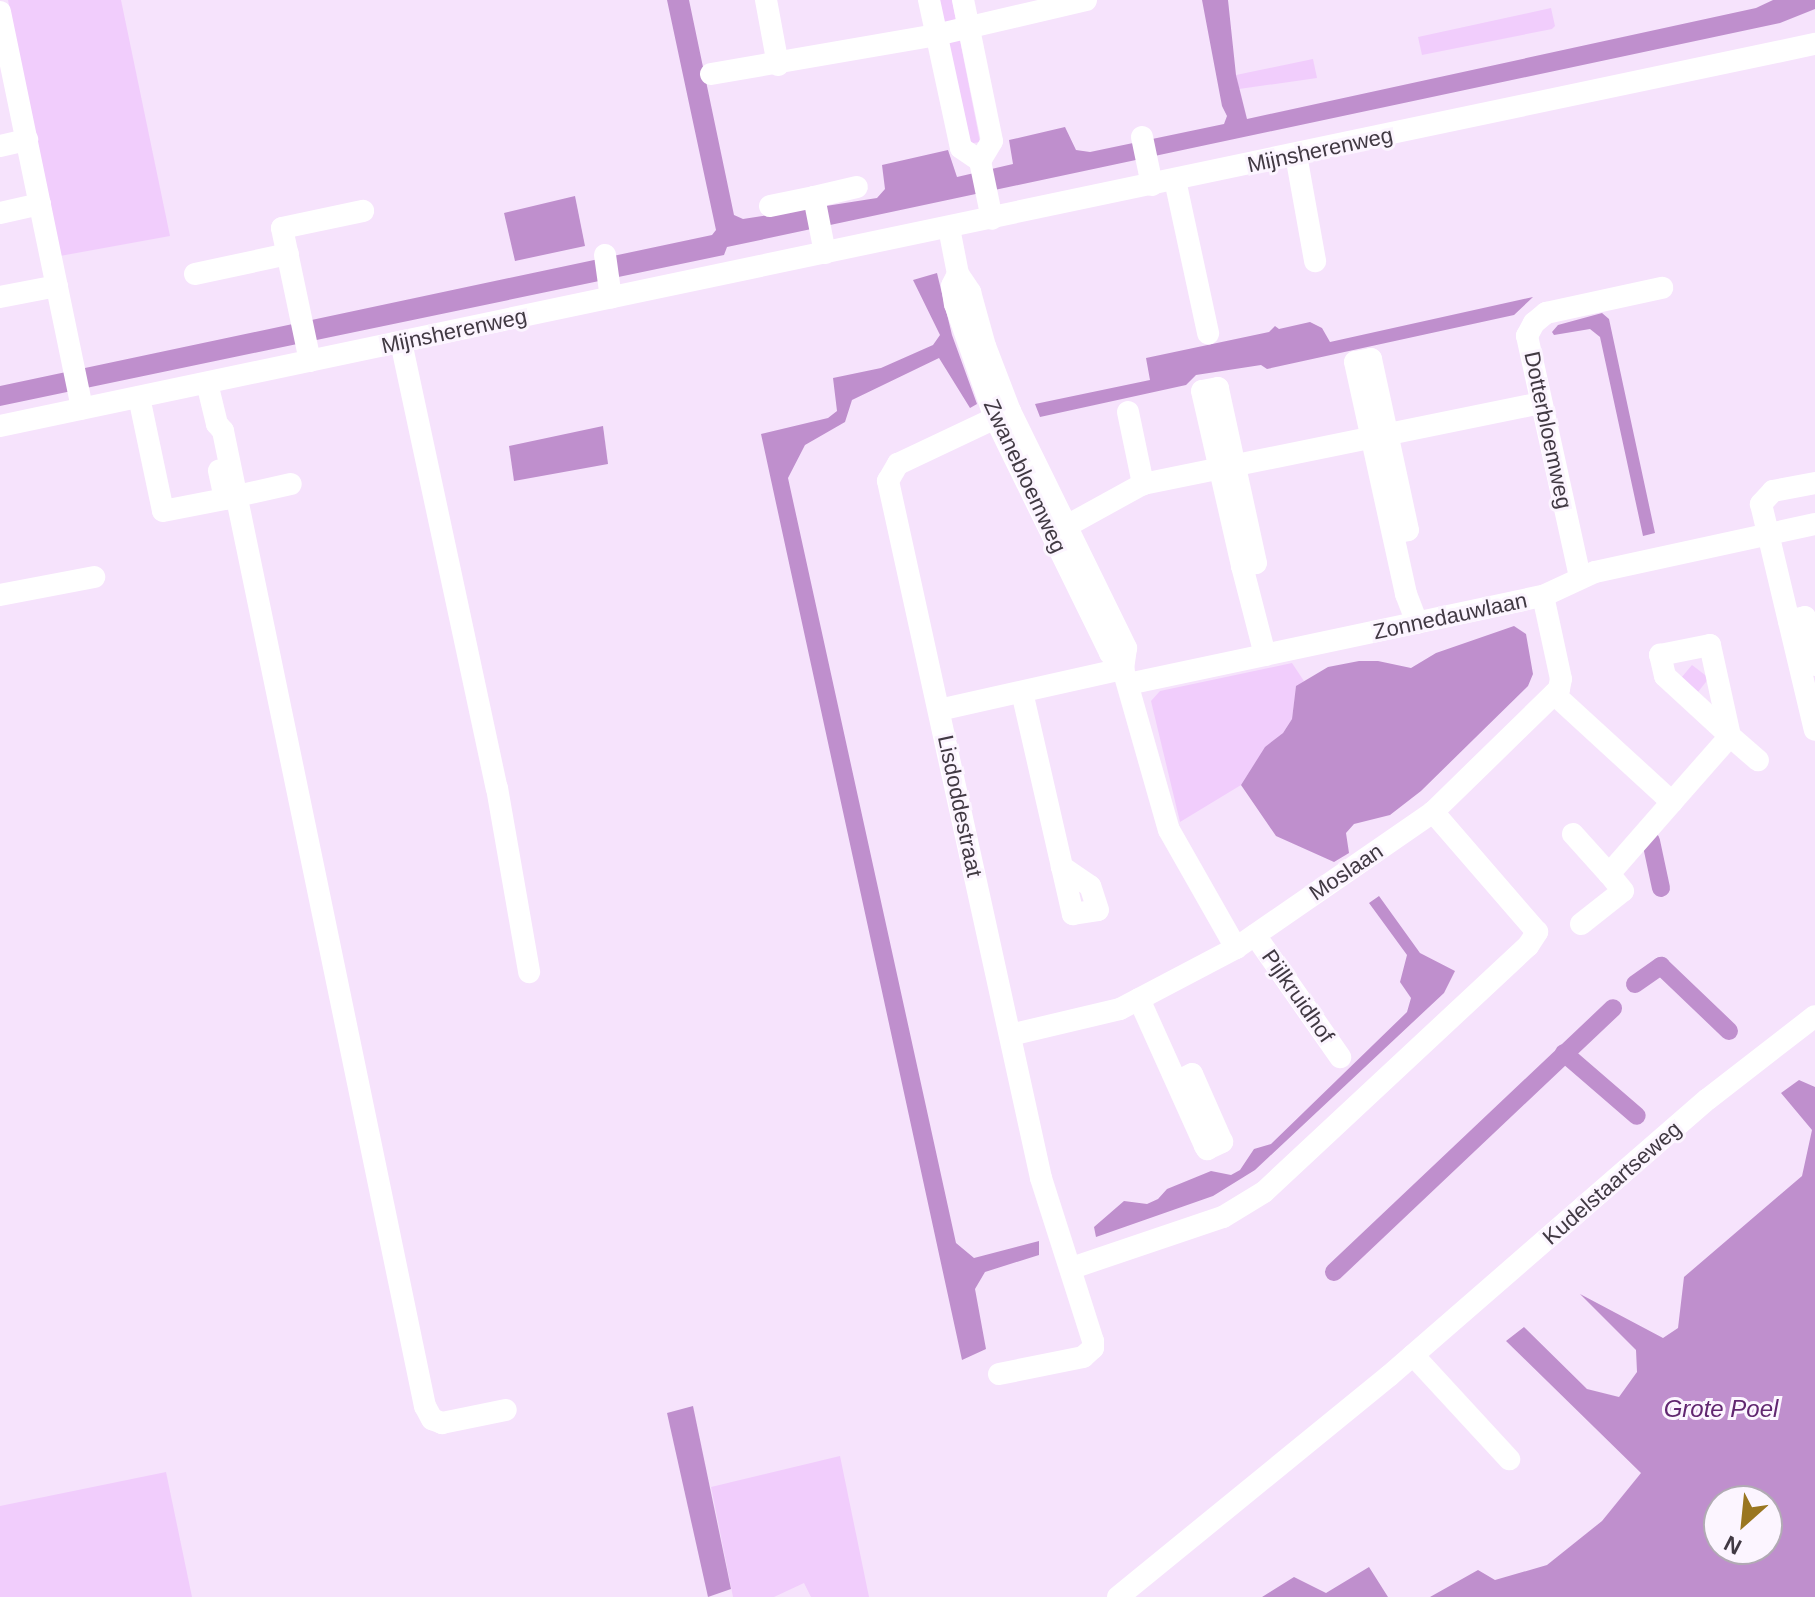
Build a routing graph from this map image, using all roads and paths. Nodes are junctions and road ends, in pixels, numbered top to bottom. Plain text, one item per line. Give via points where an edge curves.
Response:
1 (766, 0) edge
2 (929, 0) edge
3 (963, 0) edge
4 (1086, 0) edge
5 (0, 12) edge
6 (969, 28) junction
7 (936, 35) junction
8 (1815, 44) edge
9 (4, 49) edge
10 (778, 65) junction
11 (711, 74) dead end
12 (1142, 137) dead end
13 (27, 140) junction
14 (0, 146) edge
15 (1296, 155) junction
16 (980, 163) junction
17 (1150, 175) junction
18 (1175, 180) junction
19 (857, 187) dead end
20 (814, 200) junction
21 (40, 204) junction
22 (770, 206) dead end
23 (363, 211) dead end
24 (990, 211) junction
25 (0, 213) edge
26 (949, 228) junction
27 (823, 246) junction
28 (288, 254) junction
29 (605, 255) dead end
30 (1315, 261) dead end
31 (195, 274) dead end
32 (57, 286) junction
33 (1662, 288) dead end
34 (610, 290) junction
35 (0, 297) edge
36 (1208, 333) dead end
37 (401, 342) junction
38 (310, 361) junction
39 (207, 383) junction
40 (139, 397) junction
41 (80, 401) junction
42 (1541, 403) junction
43 (1128, 412) dead end
44 (1003, 415) junction
45 (217, 424) junction
46 (0, 426) edge
47 (1379, 436) junction
48 (1228, 467) junction
49 (1815, 483) edge
50 (291, 484) dead end
51 (1143, 484) junction
52 (237, 496) junction
53 (1815, 524) edge
54 (1059, 530) junction
55 (1769, 534) junction
56 (94, 577) dead end
57 (1580, 577) junction
58 (0, 595) edge
59 (1543, 596) junction
60 (1789, 621) junction
61 (1417, 623) junction
62 (1265, 655) junction
63 (1815, 665) edge
64 (1126, 676) junction
65 (1022, 692) junction
66 (1554, 694) junction
67 (939, 710) junction
68 (1815, 730) edge
69 (1758, 760) dead end
70 (1672, 802) junction
71 (1433, 812) junction
72 (1573, 834) dead end
73 (1062, 867) dead end
74 (1609, 874) junction
75 (1581, 924) dead end
76 (1255, 935) junction
77 (1236, 948) junction
78 (529, 972) dead end
79 (1139, 999) junction
80 (1815, 1016) edge
81 (1010, 1035) junction
82 (1340, 1057) dead end
83 (1178, 1081) dead end
84 (1072, 1268) junction
85 (1413, 1355) junction
86 (999, 1374) dead end
87 (506, 1410) dead end
88 (1509, 1459) dead end
89 (1118, 1597) edge

1 - 10 street
2 - 7 street
3 - 6 street
4 - 6 street
5 - 9 street
6 - 7 street
6 - 16 street via 992,141
7 - 10 street
7 - 16 street via 961,148
8 - 15 street, Mijnsherenweg
9 - 13 street
10 - 11 street
12 - 17 street
13 - 14 street
13 - 21 street
15 - 18 street, Mijnsherenweg
15 - 30 street
16 - 24 street
17 - 18 street, Mijnsherenweg
17 - 24 street, Mijnsherenweg
18 - 36 street
19 - 20 street
20 - 22 street
20 - 27 street
21 - 25 street
21 - 32 street
23 - 28 street via 282,228
24 - 26 street, Mijnsherenweg
26 - 27 street, Mijnsherenweg
26 - 44 street, Zwanebloemweg via 958,274 970,292
27 - 34 street, Mijnsherenweg
28 - 31 street
28 - 38 street
29 - 34 street
32 - 35 street
32 - 41 street
33 - 42 street, Dotterbloemweg via 1546,313 1534,323 1527,336
34 - 37 street, Mijnsherenweg
37 - 38 street, Mijnsherenweg
37 - 78 street via 497,788
38 - 39 street, Mijnsherenweg
39 - 40 street, Mijnsherenweg
39 - 45 street
40 - 41 street, Mijnsherenweg
40 - 45 street via 163,511 225,499 212,433
41 - 46 street, Mijnsherenweg
42 - 47 street
42 - 57 street, Dotterbloemweg
43 - 51 street
44 - 54 street, Zwanebloemweg
44 - 67 street, Lisdoddestraat via 898,464 888,481
45 - 52 street
47 - 48 street
47 - 61 street via 1393,533
48 - 51 street
48 - 62 street via 1242,566
49 - 55 street via 1773,491 1761,504
50 - 52 street
51 - 54 street
52 - 87 street via 425,1406 432,1419 442,1423
53 - 55 street, Zonnedauwlaan
54 - 64 street, Zwanebloemweg via 1126,648
55 - 57 street, Zonnedauwlaan
55 - 60 street
56 - 58 street
57 - 59 street, Zonnedauwlaan
59 - 61 street, Zonnedauwlaan
59 - 66 street via 1561,679
60 - 63 street via 1805,617
60 - 68 street
61 - 62 street, Zonnedauwlaan
62 - 64 street, Zonnedauwlaan
64 - 65 street, Zonnedauwlaan
64 - 77 street, Zwanebloemweg via 1169,830
65 - 67 street, Zonnedauwlaan
65 - 73 street
66 - 70 street
66 - 71 street, Moslaan
67 - 81 street, Lisdoddestraat
69 - 70 street via 1730,736
70 - 74 street
71 - 76 street, Moslaan
71 - 84 street via 1537,932 1528,946 1264,1192 1223,1217
72 - 74 street
74 - 75 street via 1623,891
76 - 77 street, Moslaan
76 - 82 street, Pijlkruidhof
77 - 79 street, Moslaan
79 - 81 street, Moslaan via 1120,1009
79 - 83 street
80 - 85 street, Kudelstaartseweg via 1708,1099
81 - 84 street, Lisdoddestraat via 1041,1178
84 - 86 street, Lisdoddestraat via 1093,1348 1083,1357
85 - 88 street
85 - 89 street, Kudelstaartseweg

